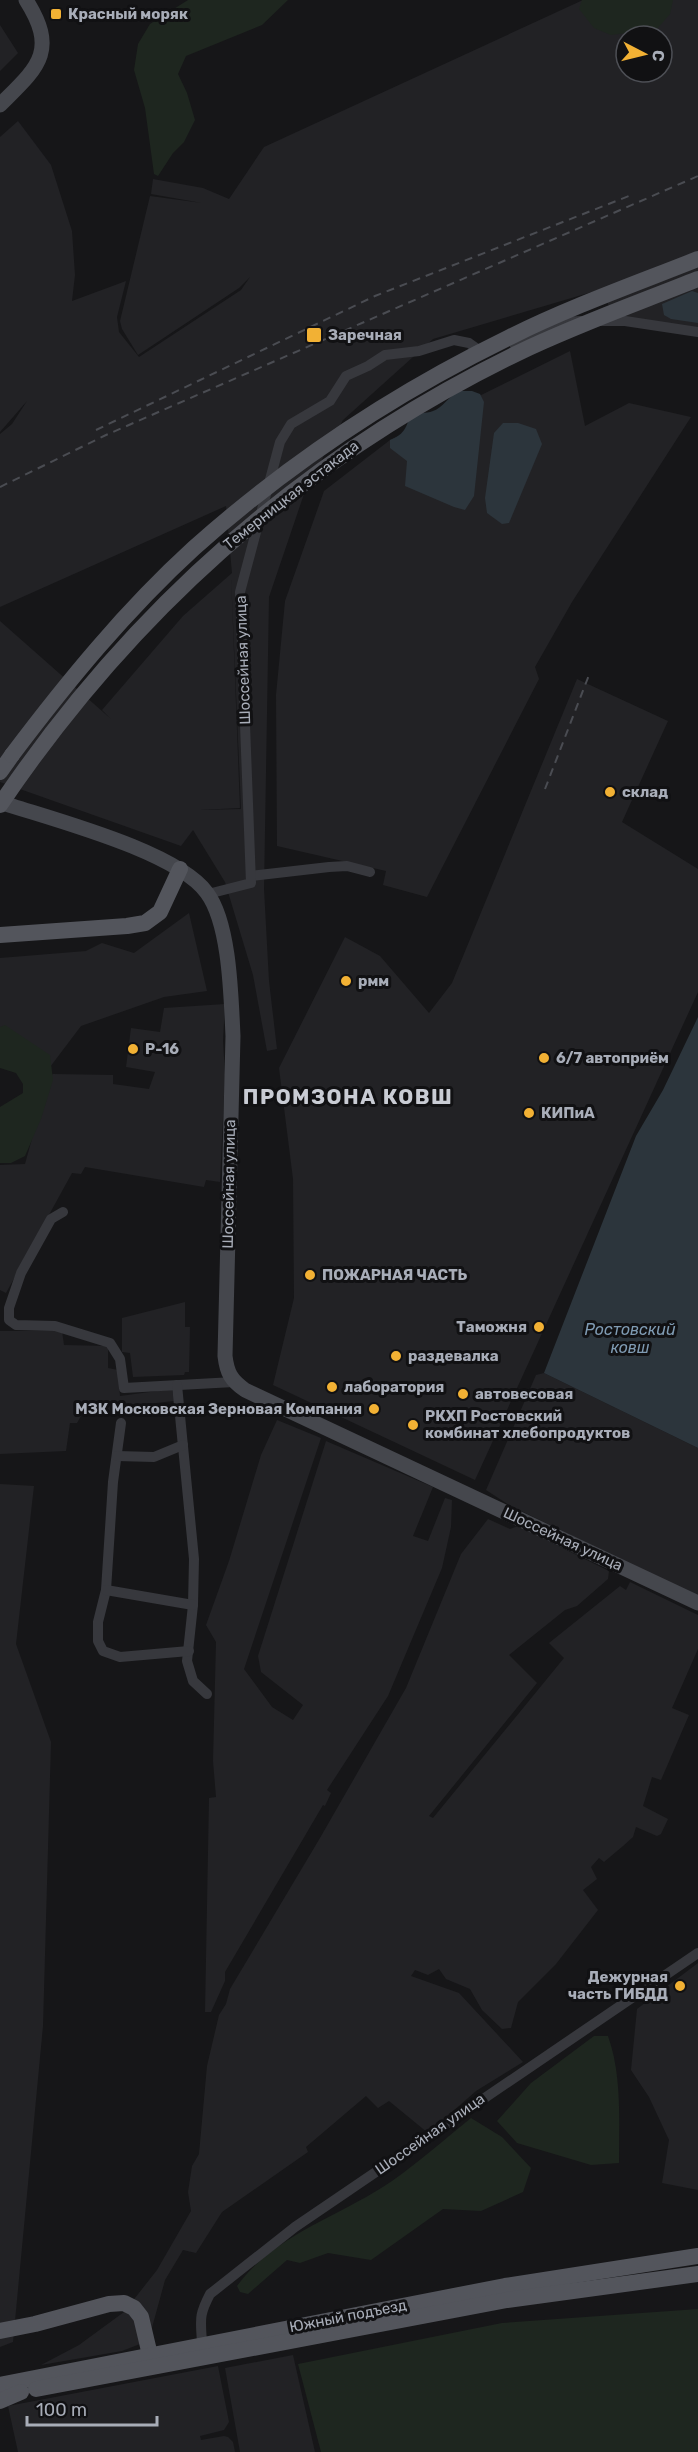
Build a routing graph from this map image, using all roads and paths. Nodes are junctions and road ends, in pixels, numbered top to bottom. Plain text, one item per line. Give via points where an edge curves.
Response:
1 (26, 0) edge
2 (0, 105) edge
3 (698, 259) edge
4 (698, 279) edge
5 (698, 332) edge
6 (0, 772) edge
7 (0, 803) edge
8 (175, 866) junction
9 (370, 872) dead end
10 (251, 880) junction
11 (208, 894) junction
12 (0, 928) edge
13 (0, 935) edge
14 (63, 1212) dead end
15 (234, 1382) junction
16 (177, 1385) junction
17 (122, 1423) dead end
18 (183, 1445) junction
19 (117, 1456) junction
20 (106, 1590) junction
21 (698, 1603) edge
22 (193, 1605) junction
23 (189, 1651) junction
24 (207, 1694) dead end
25 (698, 1953) edge
26 (698, 2256) edge
27 (698, 2274) edge
28 (0, 2331) edge
29 (202, 2344) junction
30 (150, 2355) junction
31 (0, 2385) edge
32 (21, 2392) junction
33 (0, 2396) edge
34 (0, 2401) edge

1 - 2 main road via 41,29 43,47 37,67
3 - 6 main road, Темерницкая эстакада, bridge via 501,341 402,395 303,460 194,549 134,609 63,689
4 - 7 main road, Темерницкая эстакада, bridge via 568,330 465,380 361,441 311,476 206,562 148,620 71,707
5 - 10 street, Шоссейная улица via 625,321 573,321 489,355 459,340 419,351 390,353 346,376 330,401 291,424 280,442 240,592
7 - 8 main road, Шоссейная улица via 124,844
8 - 11 main road, Шоссейная улица
8 - 12 main road via 154,908 141,916
8 - 13 main road via 160,912 146,923
9 - 10 street via 347,866 328,867
10 - 11 street
11 - 15 main road, Шоссейная улица via 225,947 233,1036 225,1356 227,1372
14 - 16 street via 51,1219 21,1273 9,1320 16,1325 66,1329 110,1343 120,1359 124,1388
15 - 16 street
15 - 21 main road, Шоссейная улица
16 - 18 street
17 - 19 street
18 - 19 street via 154,1457
18 - 22 street via 194,1559
19 - 20 street
20 - 22 street
20 - 23 street via 98,1622 98,1641 103,1651 120,1657
22 - 23 street
23 - 24 street via 188,1669 193,1681
25 - 29 street, Шоссейная улица via 285,2235 210,2294 202,2310
26 - 29 main road, Южный подъезд via 505,2286
27 - 32 main road, Южный подъезд via 507,2300
28 - 30 main road via 124,2303 141,2317
29 - 30 main road, Южный подъезд
30 - 31 main road, Южный подъезд
32 - 33 main road, Южный подъезд
32 - 34 main road

